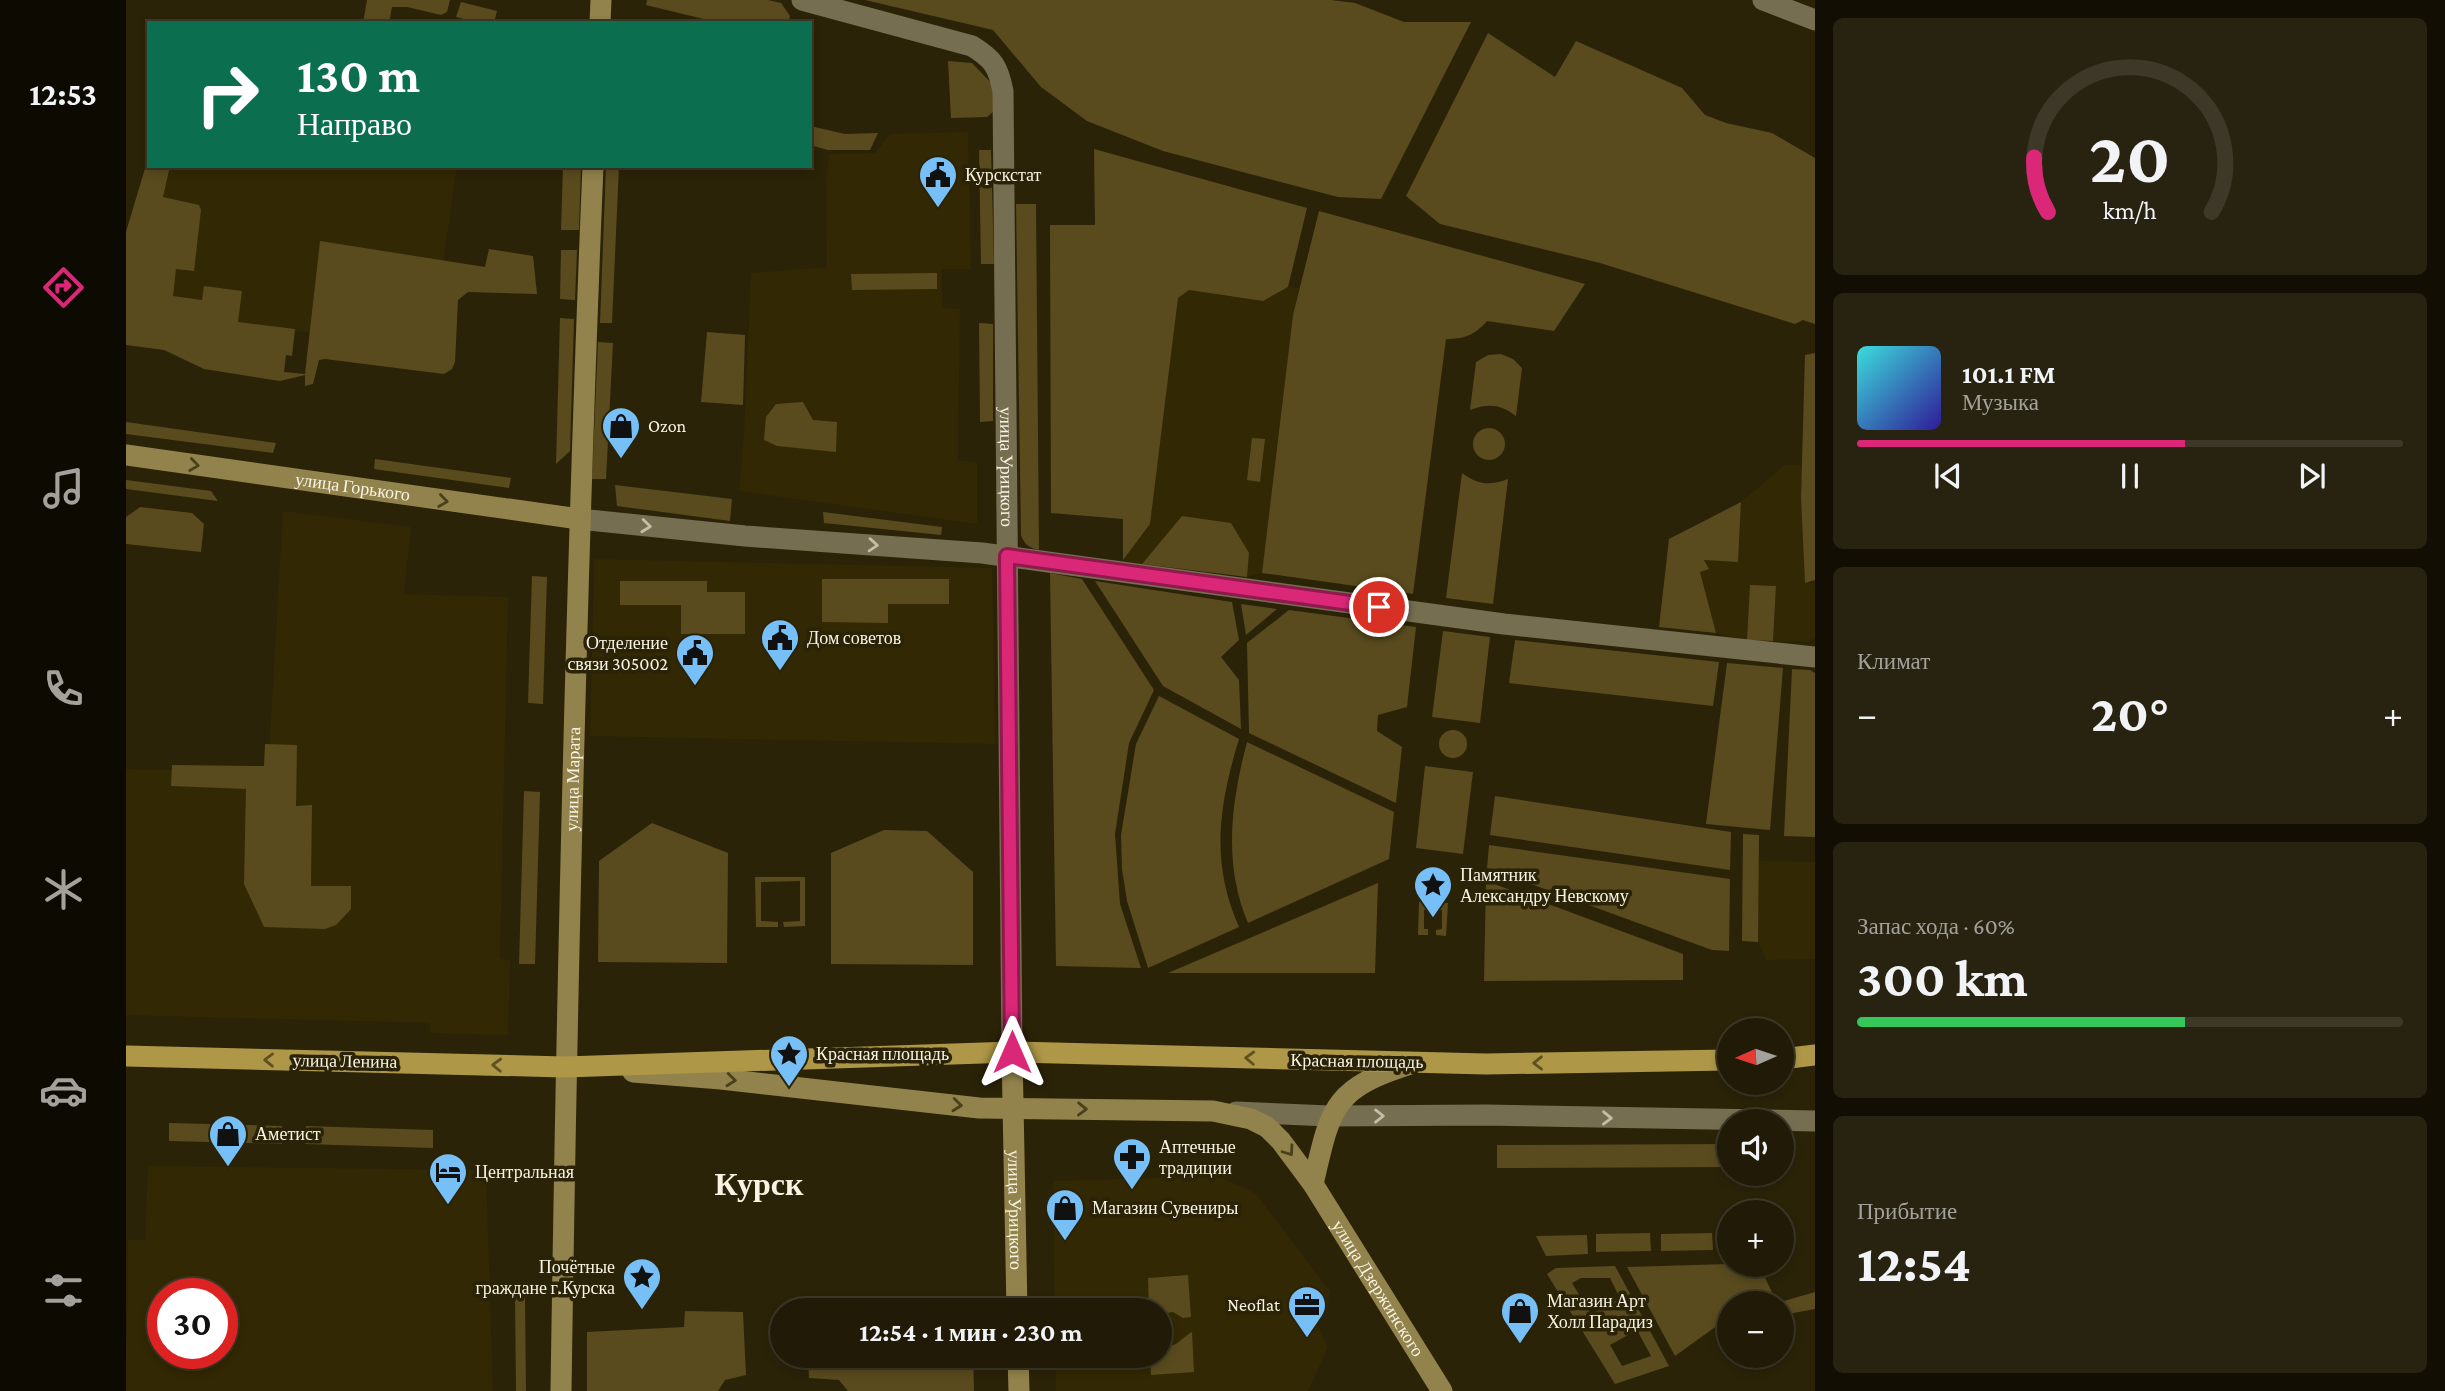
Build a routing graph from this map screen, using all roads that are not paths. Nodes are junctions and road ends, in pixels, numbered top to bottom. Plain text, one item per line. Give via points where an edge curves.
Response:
1 (601, 0) edge
2 (803, 0) edge
3 (1763, 0) edge
4 (1815, 20) edge
5 (600, 21) edge
6 (593, 168) edge
7 (126, 455) edge
8 (579, 519) junction
9 (1007, 556) junction
10 (1815, 657) edge
11 (1012, 1052) junction
12 (1815, 1055) edge
13 (126, 1056) edge
14 (1794, 1058) edge
15 (1717, 1060) edge
16 (1416, 1063) junction
17 (565, 1067) junction
18 (1014, 1108) junction
19 (1213, 1111) junction
20 (1330, 1116) junction
21 (1815, 1121) edge
22 (1313, 1184) junction
23 (1017, 1298) edge
24 (1018, 1368) edge
25 (561, 1391) edge
26 (1019, 1391) edge
27 (1443, 1391) edge

1 - 5 street
2 - 9 street, улица Урицкого via 972,46 999,70 1003,91
3 - 4 street
6 - 8 street, улица Марата
7 -> 8 street, улица Горького
8 -> 9 street
8 - 17 street, улица Марата
9 - 10 street via 1504,624
9 - 11 street, улица Урицкого
16 -> 11 main road, Красная площадь
11 - 17 main road, Красная площадь
11 - 18 street, улица Урицкого
12 - 14 main road
17 -> 13 main road, улица Ленина
15 -> 16 main road, Красная площадь
16 - 20 street via 1360,1085
17 -> 18 street, улица Дзержинского
17 - 25 street, улица Марата
18 -> 19 street, улица Дзержинского
18 - 23 street, улица Урицкого
19 - 20 street
19 -> 22 street, улица Дзержинского via 1268,1127
20 -> 21 street
20 - 22 street
22 - 27 street, улица Дзержинского
24 - 26 street

